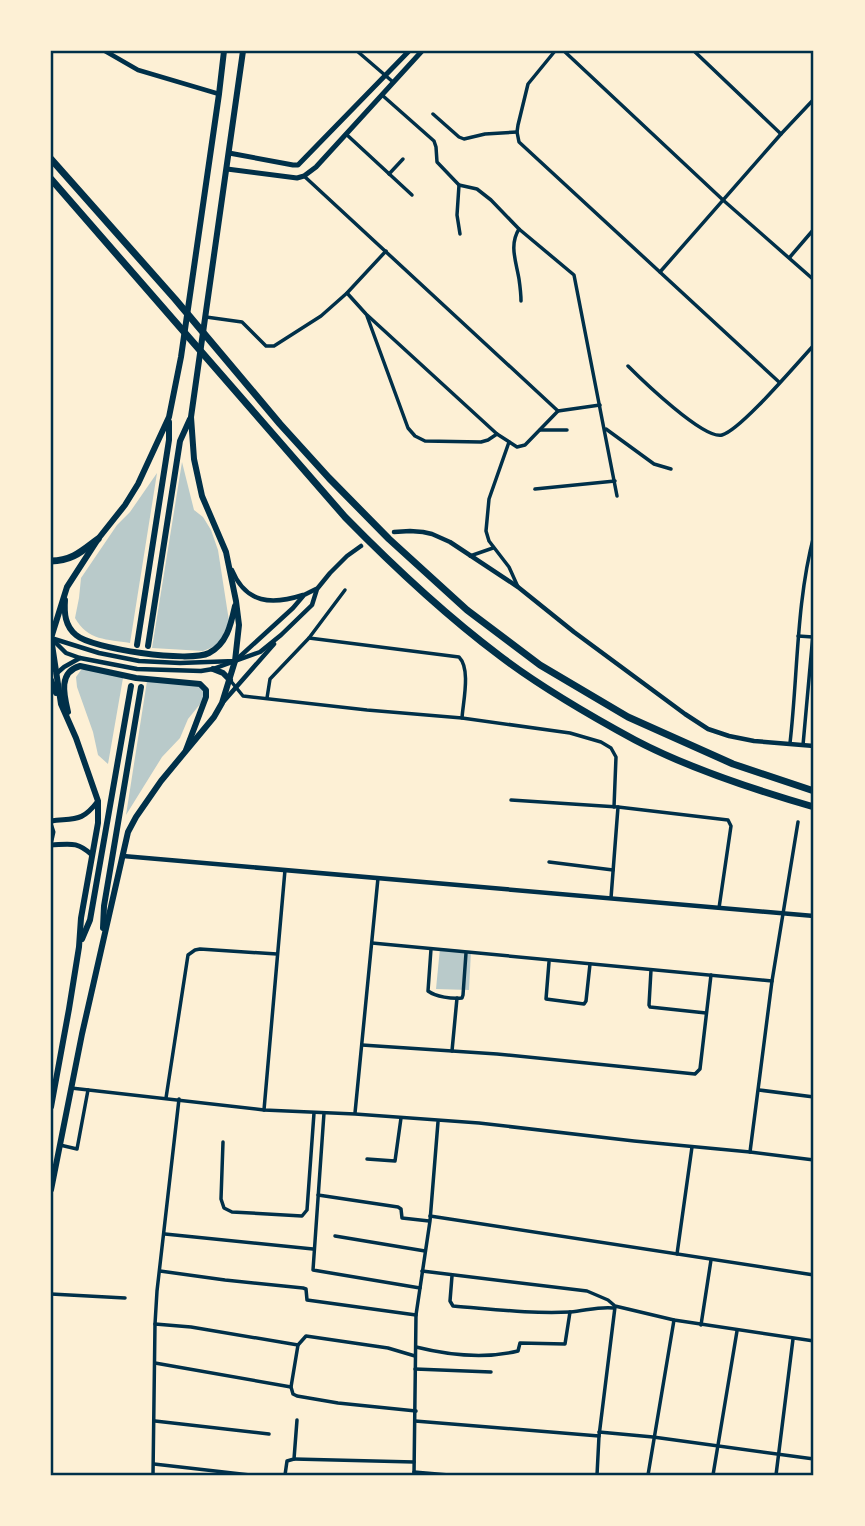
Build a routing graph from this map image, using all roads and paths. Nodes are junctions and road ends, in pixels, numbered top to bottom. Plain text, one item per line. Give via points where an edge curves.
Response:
1 (105, 51) edge
2 (224, 51) edge
3 (243, 51) edge
4 (357, 51) edge
5 (409, 51) edge
6 (422, 51) edge
7 (555, 51) edge
8 (564, 51) edge
9 (694, 51) edge
10 (386, 75) junction
11 (393, 82) junction
12 (219, 94) junction
13 (382, 95) junction
14 (814, 99) edge
15 (433, 114) dead end
16 (517, 132) junction
17 (346, 134) junction
18 (781, 134) junction
19 (229, 153) junction
20 (51, 159) edge
21 (403, 159) dead end
22 (226, 169) junction
23 (389, 174) junction
24 (304, 176) junction
25 (51, 179) edge
26 (459, 184) junction
27 (412, 195) dead end
28 (723, 200) junction
29 (519, 229) junction
30 (814, 229) edge
31 (460, 234) dead end
32 (386, 251) junction
33 (790, 257) junction
34 (660, 272) junction
35 (814, 280) edge
36 (347, 293) junction
37 (521, 301) dead end
38 (366, 314) junction
39 (206, 317) junction
40 (814, 345) edge
41 (628, 366) dead end
42 (779, 382) junction
43 (600, 405) junction
44 (558, 411) junction
45 (169, 417) junction
46 (191, 417) junction
47 (605, 428) junction
48 (540, 430) junction
49 (567, 430) dead end
50 (497, 434) junction
51 (509, 442) junction
52 (671, 469) dead end
53 (615, 481) junction
54 (535, 489) dead end
55 (617, 496) dead end
56 (394, 532) dead end
57 (814, 535) edge
58 (98, 539) junction
59 (361, 546) dead end
60 (493, 548) junction
61 (226, 552) junction
62 (470, 556) junction
63 (51, 561) edge
64 (71, 579) junction
65 (518, 587) junction
66 (317, 589) junction
67 (345, 590) dead end
68 (304, 595) junction
69 (236, 601) junction
70 (814, 623) edge
71 (281, 635) junction
72 (798, 636) junction
73 (813, 637) edge
74 (51, 638) edge
75 (309, 638) junction
76 (137, 645) dead end
77 (148, 646) dead end
78 (80, 658) junction
79 (235, 661) junction
80 (213, 669) junction
81 (53, 677) edge
82 (230, 680) junction
83 (131, 686) dead end
84 (141, 687) dead end
85 (237, 687) junction
86 (267, 698) junction
87 (222, 703) junction
88 (462, 718) junction
89 (71, 728) junction
90 (790, 743) junction
91 (803, 745) junction
92 (814, 746) edge
93 (185, 751) junction
94 (814, 791) edge
95 (511, 800) dead end
96 (98, 801) junction
97 (616, 807) junction
98 (814, 807) edge
99 (798, 822) dead end
100 (51, 823) edge
101 (51, 843) edge
102 (92, 855) junction
103 (122, 856) junction
104 (550, 862) dead end
105 (285, 870) junction
106 (613, 870) junction
107 (378, 878) junction
108 (611, 898) junction
109 (719, 909) junction
110 (783, 914) junction
111 (814, 916) edge
112 (372, 943) junction
113 (79, 947) junction
114 (101, 947) junction
115 (431, 949) junction
116 (466, 953) junction
117 (278, 954) junction
118 (549, 961) junction
119 (590, 964) junction
120 (651, 970) junction
121 (711, 975) junction
122 (772, 981) junction
123 (457, 998) junction
124 (706, 1013) junction
125 (362, 1045) junction
126 (452, 1051) junction
127 (71, 1088) junction
128 (88, 1090) junction
129 (759, 1090) junction
130 (814, 1097) edge
131 (166, 1098) junction
132 (179, 1100) junction
133 (51, 1107) edge
134 (264, 1110) junction
135 (314, 1113) junction
136 (324, 1114) junction
137 (355, 1114) junction
138 (401, 1118) junction
139 (438, 1121) junction
140 (223, 1142) dead end
141 (60, 1145) junction
142 (692, 1147) junction
143 (750, 1152) junction
144 (367, 1159) dead end
145 (814, 1160) edge
146 (51, 1190) edge
147 (318, 1195) junction
148 (430, 1216) junction
149 (430, 1222) junction
150 (164, 1234) junction
151 (335, 1236) dead end
152 (313, 1249) junction
153 (425, 1251) junction
154 (677, 1254) junction
155 (711, 1259) junction
156 (160, 1271) junction
157 (422, 1271) junction
158 (814, 1275) edge
159 (452, 1276) junction
160 (420, 1288) junction
161 (51, 1294) edge
162 (125, 1298) dead end
163 (615, 1307) junction
164 (570, 1312) junction
165 (416, 1315) junction
166 (674, 1320) junction
167 (155, 1324) junction
168 (701, 1325) junction
169 (737, 1331) junction
170 (793, 1339) junction
171 (814, 1341) edge
172 (298, 1345) junction
173 (416, 1346) junction
174 (415, 1356) junction
175 (155, 1363) junction
176 (415, 1369) junction
177 (491, 1372) dead end
178 (291, 1387) junction
179 (416, 1411) junction
180 (297, 1420) dead end
181 (155, 1421) junction
182 (415, 1421) junction
183 (269, 1434) dead end
184 (599, 1434) junction
185 (653, 1437) junction
186 (718, 1446) junction
187 (779, 1454) junction
188 (294, 1459) junction
189 (814, 1460) edge
190 (414, 1462) junction
191 (154, 1464) junction
192 (414, 1474) edge
193 (153, 1475) edge
194 (250, 1475) edge
195 (285, 1475) edge
196 (449, 1475) edge
197 (597, 1475) edge
198 (648, 1475) edge
199 (713, 1475) edge
200 (776, 1475) edge

1 - 12 street via 138,70
2 - 12 main road
3 - 19 main road
4 - 10 street
5 - 10 main road
6 - 11 main road
7 - 16 street via 528,84
8 - 28 street
9 - 18 street
10 - 11 street
10 - 19 main road via 298,165
11 - 13 main road
12 - 45 main road
13 - 17 main road
13 - 26 street via 434,142 437,162
14 - 18 street
15 - 16 street via 464,139
16 - 34 street via 524,147
17 - 23 street
17 - 24 main road
18 - 28 street
19 - 22 main road
20 - 94 highway via 329,478 467,610 540,665 628,717 733,764
21 - 23 street
22 - 24 main road
22 - 39 main road
23 - 27 street
24 - 32 street
25 - 98 highway via 345,517 458,623 550,691 637,740 713,773
26 - 29 street via 482,193
26 - 31 street
28 - 33 street
28 - 34 street
29 - 37 street via 513,250
29 - 43 street via 574,275
30 - 33 street
32 - 36 street
32 - 44 street
33 - 35 street
34 - 42 street
36 - 38 street
36 - 39 street via 272,347 243,322
38 - 50 street
38 - 50 street via 408,428 415,436 430,442 481,442
39 - 46 main road
40 - 42 street
41 - 42 street via 689,421 723,435 741,424
43 - 44 street
43 - 47 street
44 - 48 street
45 - 58 main road via 138,484
45 - 76 main road
46 - 61 main road via 202,496
46 - 77 main road via 180,440
47 - 52 street via 658,467
47 - 53 street
48 - 49 street
48 - 51 street via 523,447
50 - 51 street
51 - 60 street via 487,511 486,531
53 - 54 street
53 - 55 street
56 - 62 street via 432,534
57 - 72 street
58 - 63 highway via 75,556
58 - 64 main road
59 - 66 street
60 - 62 street
60 - 65 street
61 - 68 street via 236,580 255,596 281,601
61 - 69 main road
62 - 65 street
64 - 69 main road via 64,608 72,631 81,639 141,652 186,657 209,653 225,637
64 - 74 main road
65 - 90 street via 708,729 754,741
66 - 68 street
66 - 71 street via 312,605
67 - 75 street
68 - 79 street
69 - 79 main road
70 - 73 street
71 - 79 street via 260,652
71 - 85 street
72 - 73 street
72 - 90 street
73 - 91 street
74 - 78 street via 66,653
74 - 79 street via 139,661
74 - 81 main road
75 - 86 street via 270,679
75 - 88 street via 459,657 466,677
78 - 80 street via 156,671
78 - 81 street
79 - 80 street
79 - 82 main road
80 - 82 main road
81 - 89 main road
82 - 85 street
82 - 87 main road
83 - 113 main road via 90,919
84 - 114 main road
85 - 86 street via 243,696
85 - 87 street
86 - 88 street
87 - 93 main road
88 - 97 street via 570,733 601,742 616,757
89 - 93 main road via 63,684 74,668 200,684 206,697
89 - 96 main road
90 - 91 street
91 - 92 street
93 - 103 main road via 136,817
95 - 97 street
96 - 100 main road via 88,814
96 - 102 main road
97 - 106 street
97 - 109 street via 728,820 731,826
99 - 110 street
100 - 101 main road
101 - 102 main road via 75,844
102 - 113 main road
103 - 105 street
103 - 114 main road
104 - 106 street
105 - 107 street
105 - 117 street
106 - 108 street
107 - 108 street
107 - 112 street
108 - 109 street
109 - 110 street
110 - 111 street
110 - 122 street
112 - 115 street
112 - 125 street
113 - 133 main road
114 - 127 main road
115 - 116 street
115 - 123 street via 428,991
116 - 118 street
116 - 123 street via 463,995
117 - 131 street via 200,949 188,955
117 - 134 street
118 - 119 street
118 - 119 street via 546,999 584,1004
119 - 120 street
120 - 121 street
120 - 124 street via 650,1007
121 - 122 street
121 - 124 street
122 - 129 street
123 - 126 street
124 - 126 street via 700,1069 695,1074
125 - 126 street
125 - 137 street
127 - 128 street
127 - 141 main road
128 - 131 street
128 - 141 street via 77,1149
129 - 130 street
129 - 143 street
131 - 132 street
132 - 134 street
132 - 150 street
134 - 135 street
135 - 136 street
135 - 140 street via 307,1210 302,1216 224,1208
136 - 137 street
136 - 147 street
137 - 138 street
138 - 139 street
138 - 144 street via 395,1161
139 - 142 street
139 - 148 street
141 - 146 main road
142 - 143 street
142 - 154 street
143 - 145 street
147 - 149 street via 398,1208 402,1218
147 - 152 street
148 - 149 street
148 - 154 street
149 - 153 street
150 - 152 street
150 - 156 street
151 - 153 street
152 - 160 street via 313,1271
153 - 157 street
154 - 155 street
155 - 158 street
155 - 168 street
156 - 165 street via 306,1289 307,1299
156 - 167 street
157 - 159 street
157 - 160 street
159 - 163 street via 587,1291
159 - 164 street via 453,1306
160 - 165 street
161 - 162 street
163 - 164 street
163 - 166 street
163 - 184 street
164 - 173 street via 565,1344 520,1343 518,1351 496,1356
165 - 173 street
166 - 168 street
166 - 185 street
167 - 172 street
167 - 175 street
168 - 169 street
169 - 170 street
169 - 186 street
170 - 171 street
170 - 187 street
172 - 174 street via 306,1336
172 - 178 street
173 - 174 street
174 - 176 street
175 - 178 street
175 - 181 street
176 - 177 street
176 - 179 street
178 - 179 street via 293,1394 338,1403
179 - 182 street
180 - 188 street
181 - 183 street
181 - 191 street
182 - 184 street
182 - 190 street
184 - 185 street
184 - 197 street
185 - 186 street
185 - 198 street
186 - 187 street
186 - 199 street
187 - 189 street
187 - 200 street
188 - 190 street
188 - 195 street via 289,1459
190 - 192 street
191 - 193 street
191 - 194 street
192 - 196 street

